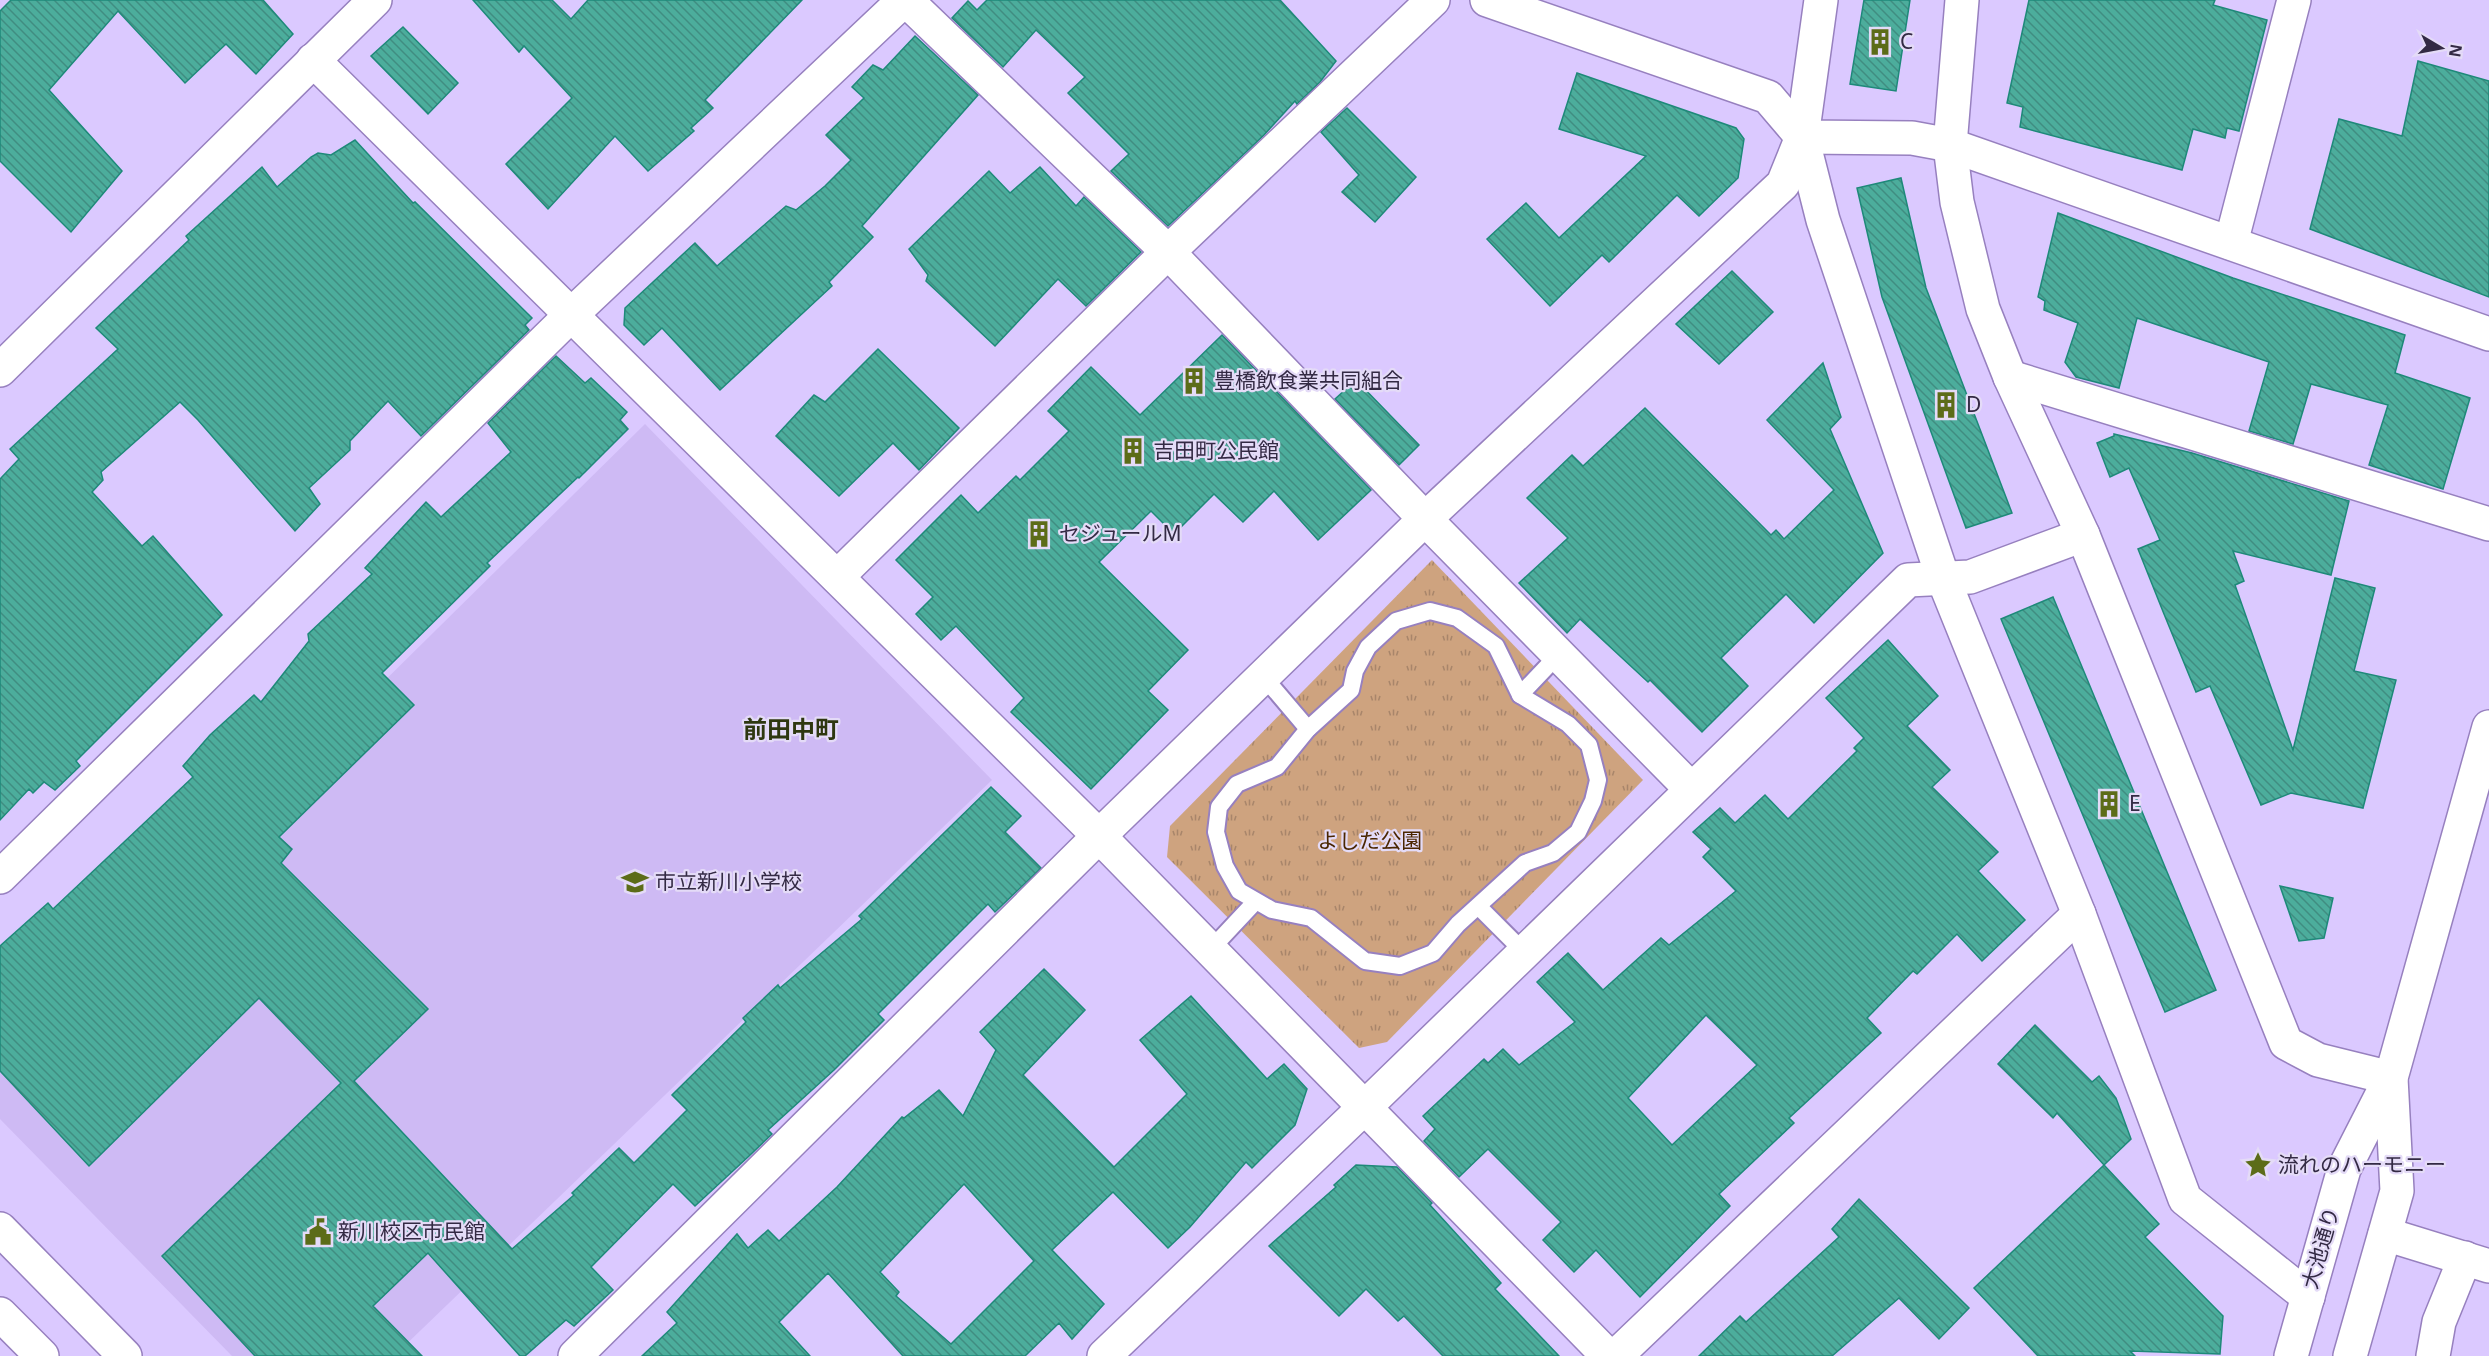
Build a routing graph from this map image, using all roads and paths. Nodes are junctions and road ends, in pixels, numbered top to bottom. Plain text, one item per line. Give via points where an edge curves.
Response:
1 (375, 0) edge
2 (905, 0) edge
3 (1432, 0) edge
4 (1487, 0) edge
5 (1821, 0) edge
6 (1962, 0) edge
7 (2295, 0) edge
8 (313, 60) junction
9 (1802, 137) junction
10 (1950, 145) junction
11 (2231, 243) junction
12 (1168, 252) junction
13 (571, 315) junction
14 (2489, 334) edge
15 (0, 370) edge
16 (2010, 377) junction
17 (1425, 519) junction
18 (2489, 524) edge
19 (2083, 535) junction
20 (837, 577) junction
21 (1943, 578) junction
22 (1558, 655) junction
23 (1263, 676) junction
24 (1520, 695) junction
25 (2489, 727) edge
26 (1308, 729) junction
27 (1691, 789) junction
28 (1099, 836) junction
29 (0, 877) edge
30 (1255, 902) junction
31 (1479, 907) junction
32 (2079, 914) junction
33 (1211, 949) junction
34 (1524, 952) junction
35 (2391, 1078) junction
36 (1366, 1106) junction
37 (0, 1229) edge
38 (2385, 1233) junction
39 (2477, 1262) edge
40 (2307, 1297) junction
41 (0, 1314) edge
42 (42, 1356) edge
43 (125, 1356) edge
44 (575, 1356) edge
45 (1104, 1356) edge
46 (1608, 1356) edge
47 (1616, 1356) edge
48 (2291, 1356) edge
49 (2350, 1356) edge
50 (2433, 1356) edge

1 - 8 street
2 - 12 street
2 - 13 street
3 - 12 street
4 - 9 street via 1768,97
5 - 9 street
6 - 10 street
7 - 11 street
8 - 13 street
8 - 15 street
9 - 10 street via 1912,138
9 - 17 street via 1783,184
9 - 21 street via 1823,220
10 - 11 street
10 - 16 street via 1957,202 1983,309
11 - 14 street
12 - 17 street
12 - 20 street
13 - 20 street
13 - 29 street
16 - 18 street
16 - 19 street
17 - 22 street
17 - 23 street
19 - 21 street via 1970,577
19 - 35 street via 2286,1043 2318,1060
20 - 28 street
21 - 27 street via 1908,580
21 - 32 street
22 - 24 lane
22 - 27 street
23 - 26 lane
23 - 28 street
24 - 26 lane via 1496,646 1457,618 1430,611 1396,621 1368,647 1355,671 1351,690
24 - 31 lane via 1568,724 1589,745 1598,780 1578,832 1553,853 1525,863
25 - 35 street
26 - 30 lane via 1277,767 1237,784 1220,807 1216,832 1225,866 1239,891
27 - 34 street
28 - 33 street
28 - 44 street
30 - 31 lane via 1272,910 1311,918 1365,961 1400,966 1433,953
30 - 33 lane
31 - 34 lane
32 - 40 street via 2185,1200
32 - 47 street
33 - 36 street
34 - 36 street
35 - 38 street via 2397,1191
35 - 40 street, 大池通り via 2344,1169
36 - 45 street
36 - 46 street
37 - 43 street
38 - 39 street
38 - 49 street
39 - 50 street via 2439,1322
40 - 48 street, 大池通り
41 - 42 street

